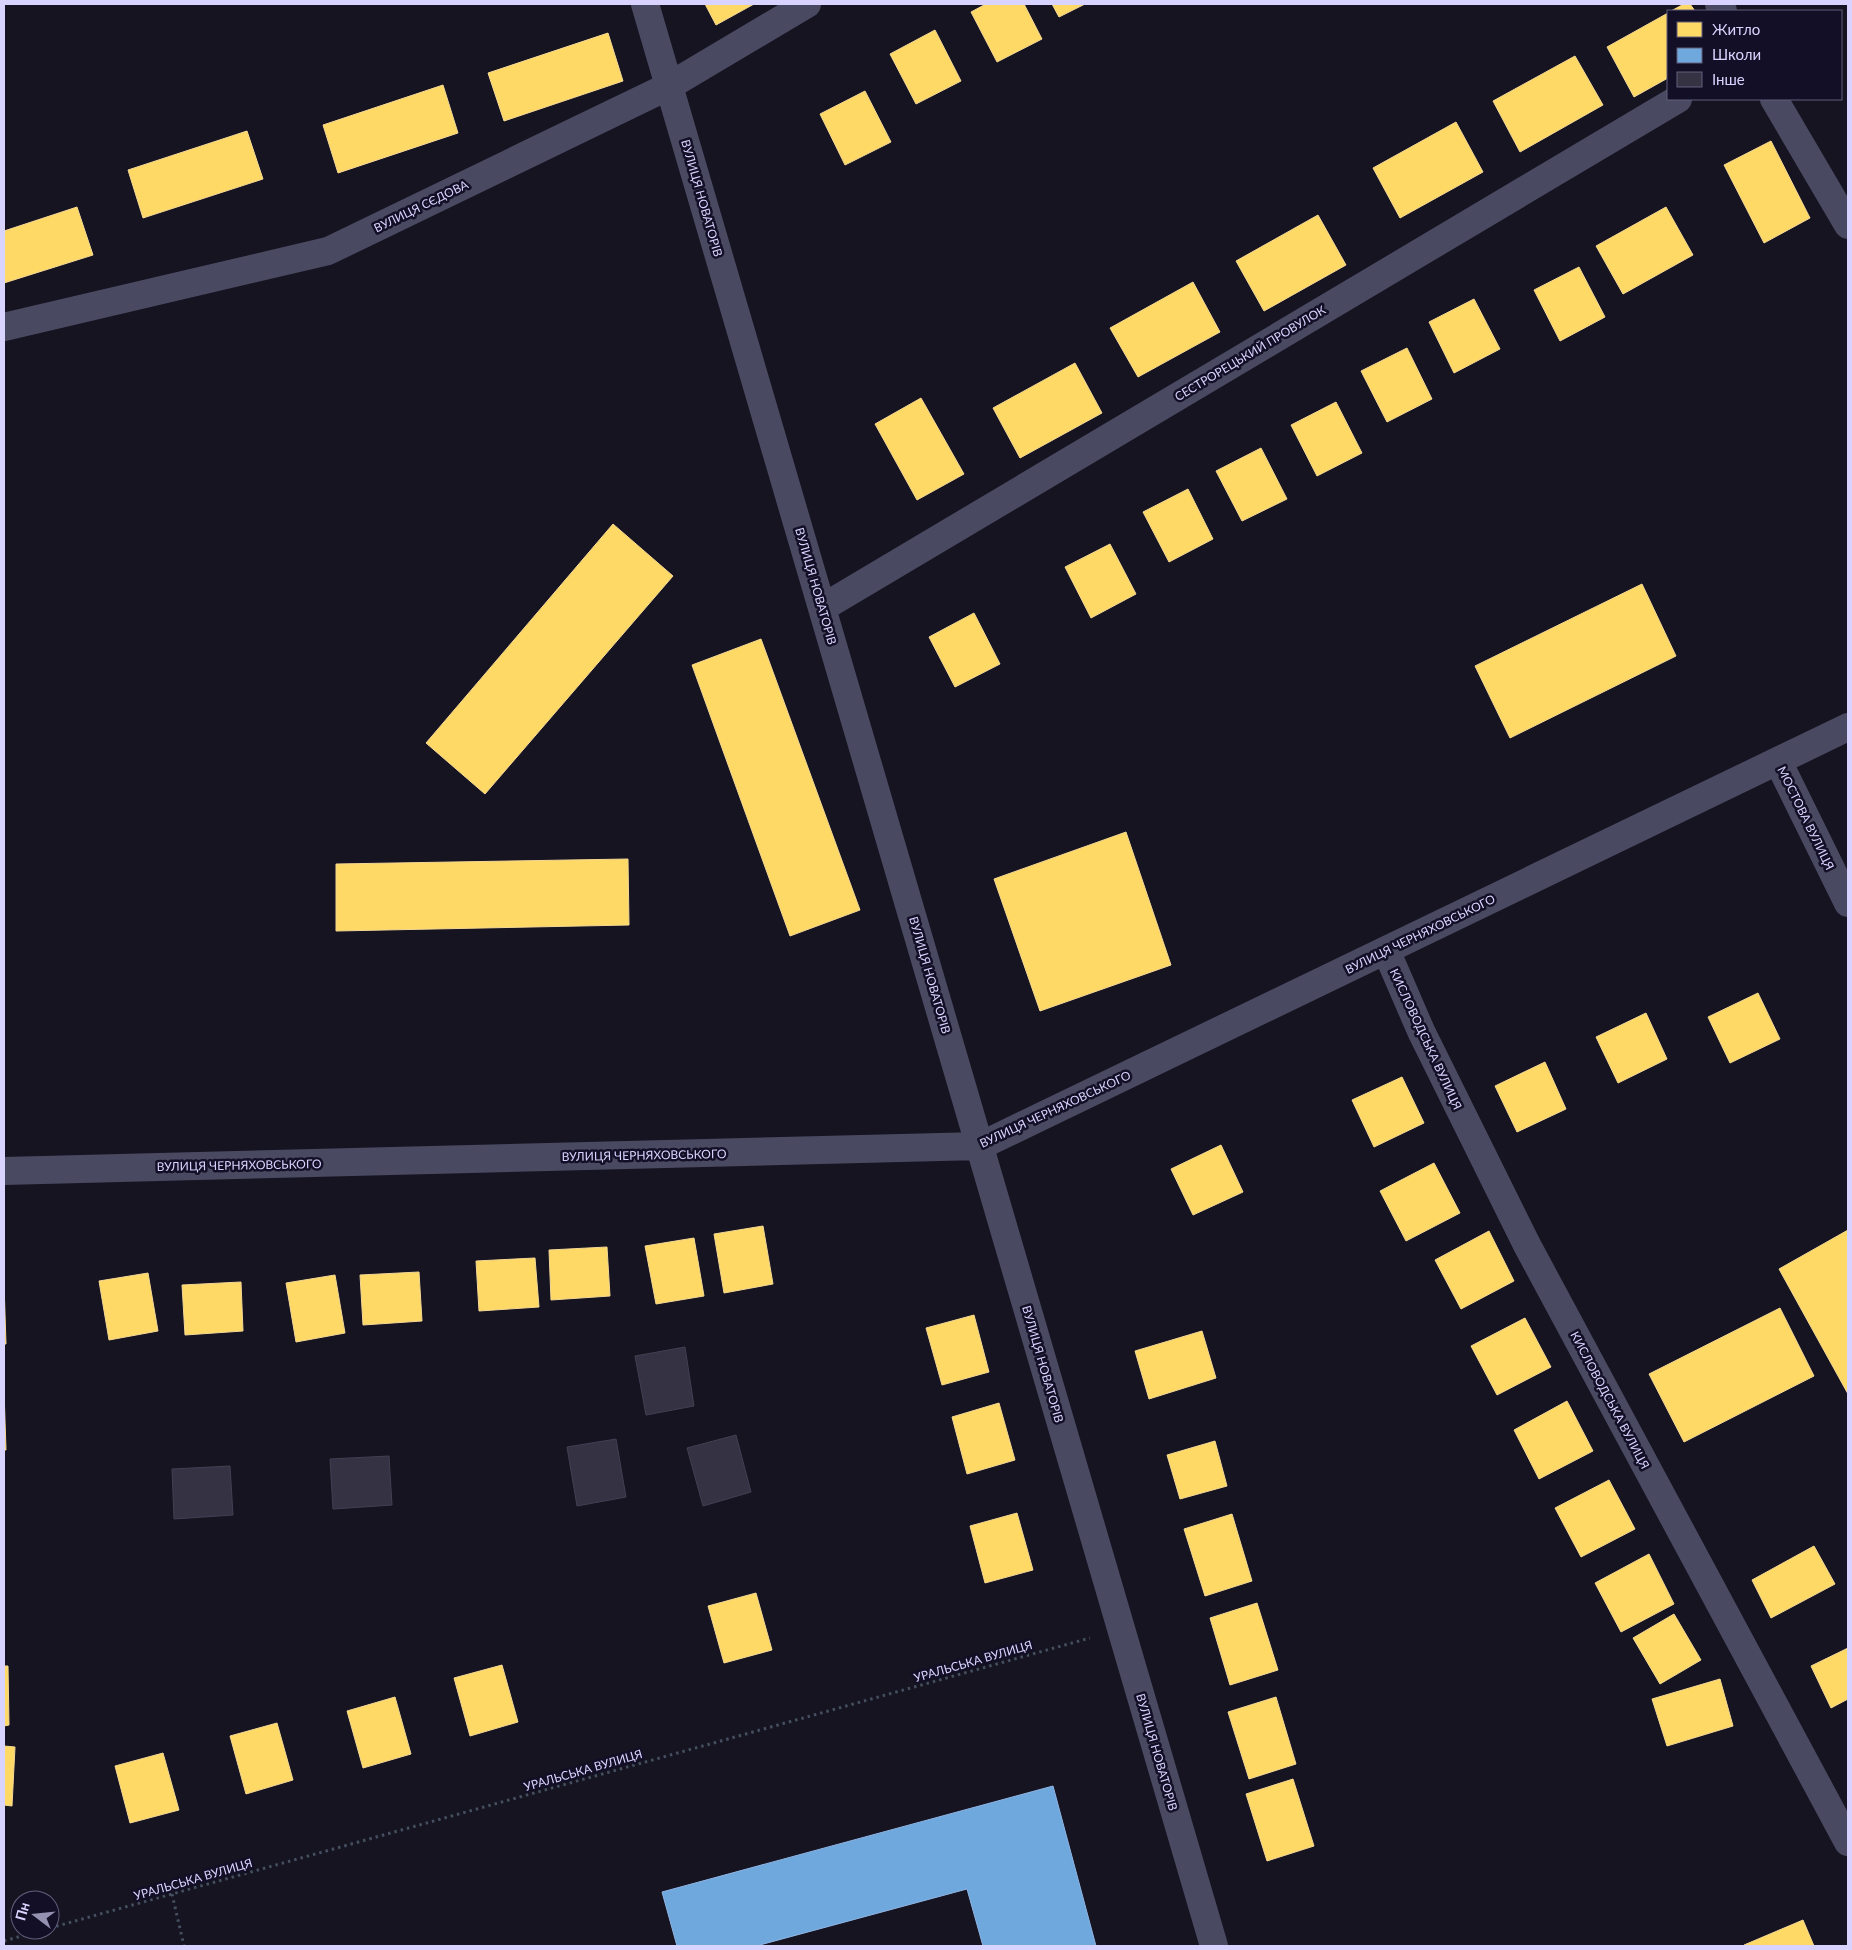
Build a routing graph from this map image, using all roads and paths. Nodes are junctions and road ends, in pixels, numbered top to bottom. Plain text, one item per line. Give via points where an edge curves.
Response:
1 (646, 4) edge
2 (807, 4) edge
3 (669, 86) junction
4 (1676, 100) edge
5 (1775, 100) edge
6 (1848, 225) edge
7 (4, 327) edge
8 (822, 608) junction
9 (1848, 727) edge
10 (1778, 761) junction
11 (1848, 902) edge
12 (1386, 950) junction
13 (980, 1146) junction
14 (4, 1171) edge
15 (1121, 1629) junction
16 (1848, 1842) edge
17 (172, 1894) junction
18 (60, 1925) edge
19 (184, 1946) edge
20 (1214, 1946) edge

1 - 3 street, ВУЛИЦЯ НОВАТОРІВ
2 - 3 street, ВУЛИЦЯ СЄДОВА
3 - 7 street, ВУЛИЦЯ СЄДОВА via 328,251
3 - 8 street, ВУЛИЦЯ НОВАТОРІВ
4 - 8 street, СЕСТРОРЕЦЬКИЙ ПРОВУЛОК
5 - 6 street
8 - 13 street, ВУЛИЦЯ НОВАТОРІВ
9 - 10 street, ВУЛИЦЯ ЧЕРНЯХОВСЬКОГО
10 - 11 street, МОСТОВА ВУЛИЦЯ
10 - 12 street, ВУЛИЦЯ ЧЕРНЯХОВСЬКОГО
12 - 13 street, ВУЛИЦЯ ЧЕРНЯХОВСЬКОГО
12 - 16 street, КИСЛОВОДСЬКА ВУЛИЦЯ via 1425,1040 1527,1246
13 - 14 street, ВУЛИЦЯ ЧЕРНЯХОВСЬКОГО
13 - 15 street, ВУЛИЦЯ НОВАТОРІВ
15 - 17 path, УРАЛЬСЬКА ВУЛИЦЯ
15 - 20 street, ВУЛИЦЯ НОВАТОРІВ
17 - 18 path, УРАЛЬСЬКА ВУЛИЦЯ
17 - 19 path

